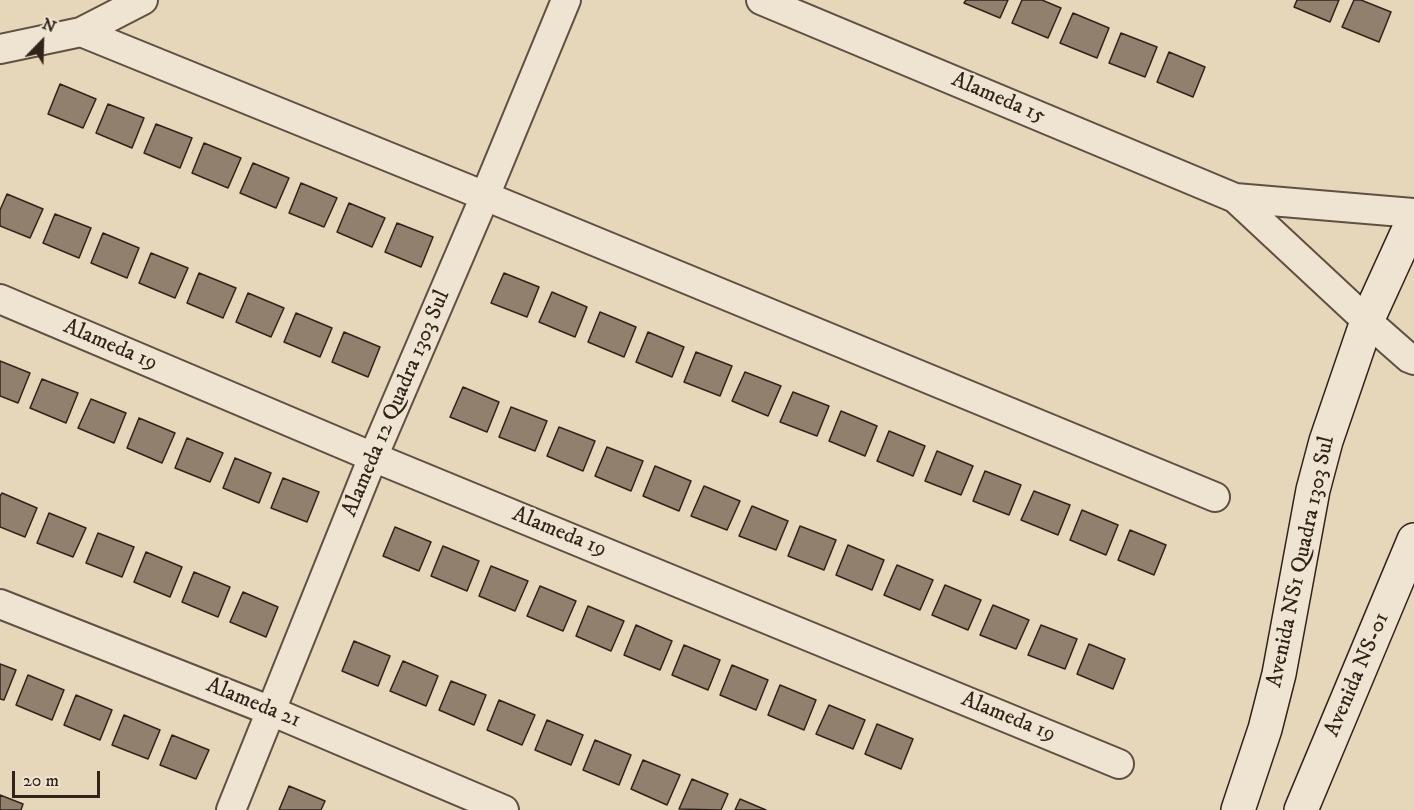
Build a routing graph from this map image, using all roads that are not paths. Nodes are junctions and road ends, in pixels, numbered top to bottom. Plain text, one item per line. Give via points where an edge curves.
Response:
1 (143, 0) edge
2 (566, 0) edge
3 (761, 0) edge
4 (81, 32) junction
5 (0, 49) edge
6 (485, 196) junction
7 (1235, 198) junction
8 (1414, 213) edge
9 (1414, 218) edge
10 (0, 299) edge
11 (1367, 321) junction
12 (1414, 360) edge
13 (373, 457) junction
14 (1215, 497) dead end
15 (1414, 540) edge
16 (0, 604) edge
17 (271, 711) junction
18 (1119, 764) dead end
19 (231, 810) edge
20 (504, 810) edge
21 (1238, 810) edge
22 (1301, 810) edge

1 - 4 street
2 - 6 street, Alameda 12 Quadra 1303 Sul
3 - 7 street, Alameda 15
4 - 5 street
4 - 6 street
6 - 13 street, Alameda 12 Quadra 1303 Sul
6 - 14 street
7 - 8 street
7 - 11 street
9 - 11 street, Avenida NS1 Quadra 1303 Sul
10 - 13 street, Alameda 19
11 - 12 street
11 - 21 street, Avenida NS1 Quadra 1303 Sul via 1326,441 1265,729
13 - 17 street, Alameda 12 Quadra 1303 Sul
13 - 18 street, Alameda 19
15 - 22 street, Avenida NS-01
16 - 17 street, Alameda 21
17 - 19 street, Alameda 12 Quadra 1303 Sul
17 - 20 street, Alameda 21

